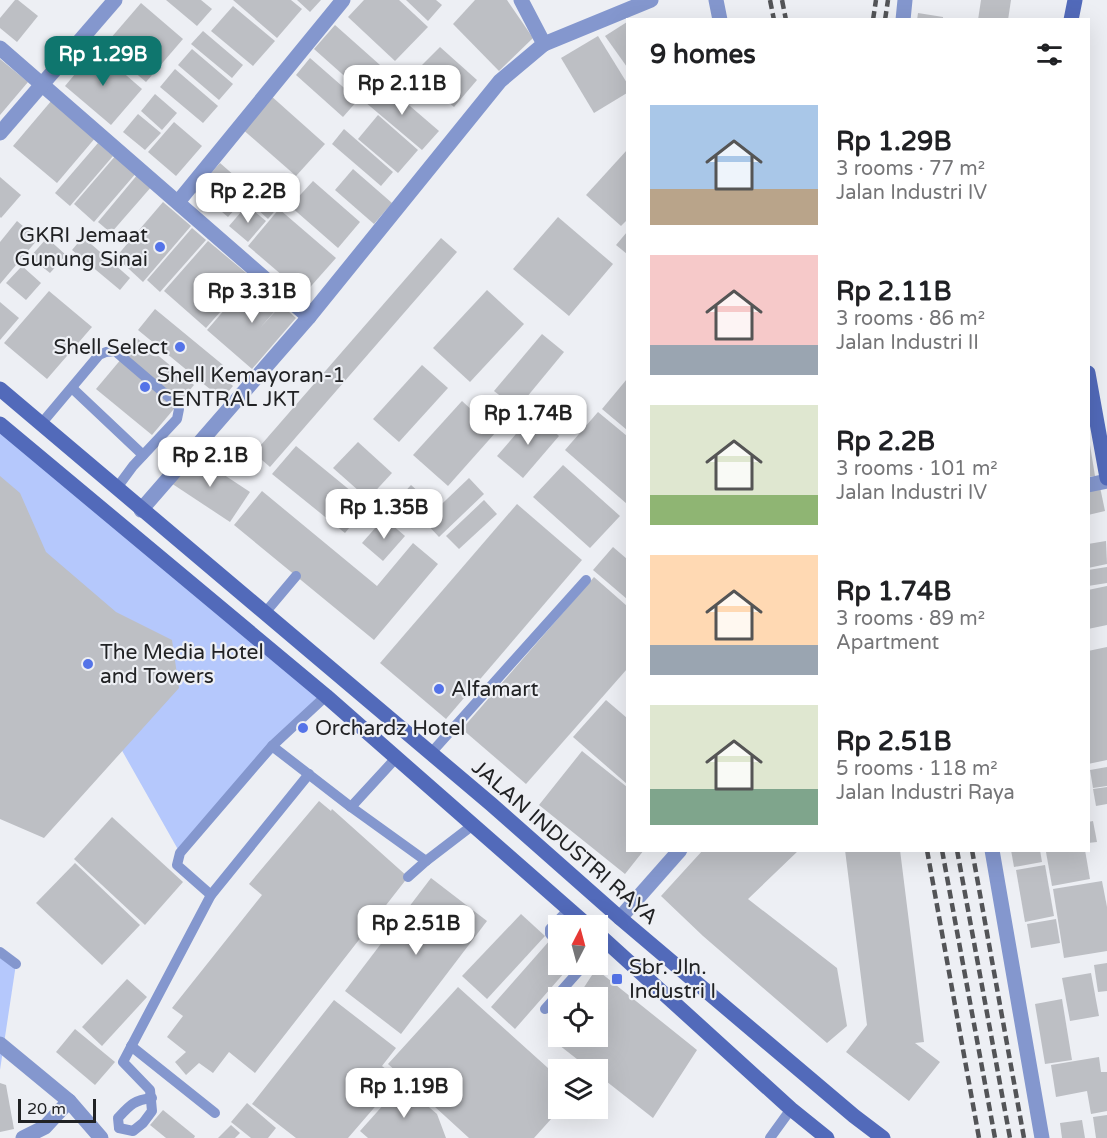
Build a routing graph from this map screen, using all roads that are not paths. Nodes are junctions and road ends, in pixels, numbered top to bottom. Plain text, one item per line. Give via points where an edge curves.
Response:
1 (115, 0) edge
2 (343, 0) edge
3 (521, 0) edge
4 (651, 0) edge
5 (716, 0) edge
6 (906, 0) edge
7 (1075, 0) edge
8 (720, 18) edge
9 (903, 18) edge
10 (1071, 18) edge
11 (544, 44) junction
12 (0, 48) edge
13 (42, 84) junction
14 (0, 133) edge
15 (178, 202) junction
16 (309, 317) junction
17 (1090, 384) edge
18 (72, 388) junction
19 (0, 389) edge
20 (0, 424) edge
21 (41, 424) junction
22 (143, 455) junction
23 (1107, 479) edge
24 (1090, 484) edge
25 (116, 489) junction
26 (141, 510) junction
27 (296, 576) dead end
28 (586, 580) dead end
29 (264, 614) junction
30 (326, 696) junction
31 (272, 746) junction
32 (431, 753) junction
33 (396, 758) junction
34 (309, 774) junction
35 (491, 804) junction
36 (351, 807) junction
37 (473, 825) junction
38 (678, 852) edge
39 (992, 852) edge
40 (426, 861) junction
41 (408, 877) dead end
42 (211, 895) junction
43 (568, 910) junction
44 (563, 915) edge
45 (574, 915) edge
46 (620, 918) junction
47 (608, 949) edge
48 (0, 952) edge
49 (16, 964) dead end
50 (574, 975) edge
51 (545, 1009) dead end
52 (0, 1044) edge
53 (131, 1046) junction
54 (152, 1098) junction
55 (69, 1101) junction
56 (791, 1109) junction
57 (215, 1113) dead end
58 (119, 1128) junction
59 (23, 1138) edge
60 (101, 1138) edge
61 (107, 1138) edge
62 (770, 1138) edge
63 (827, 1138) edge
64 (883, 1138) edge
65 (1042, 1138) edge

1 - 13 street
2 - 15 street
3 - 11 street
4 - 11 street
5 - 8 street
6 - 9 street
7 - 10 main road
11 - 16 street via 500,81
12 - 13 street
13 - 14 street
13 - 15 street
15 - 16 street
16 - 26 street
17 - 23 main road
18 - 21 lane
18 - 22 lane
18 - 22 lane via 99,355 115,351 177,404 177,419
19 - 21 main road, JALAN INDUSTRI RAYA
20 - 30 main road
21 - 25 main road, JALAN INDUSTRI RAYA
22 - 25 lane
23 - 24 street
25 - 26 main road, JALAN INDUSTRI RAYA
26 - 29 main road, JALAN INDUSTRI RAYA
27 - 29 lane
28 - 32 lane
29 - 32 main road, JALAN INDUSTRI RAYA
30 - 31 lane
30 - 33 main road
31 - 34 lane
31 - 42 lane via 180,853 177,865
32 - 35 main road, JALAN INDUSTRI RAYA
33 - 36 lane
33 - 37 main road
34 - 36 lane
34 - 42 lane
35 - 37 main road
35 - 46 main road, JALAN INDUSTRI RAYA
36 - 40 lane
37 - 40 lane
37 - 43 main road
38 - 46 street
39 - 65 street
40 - 41 lane
42 - 53 lane
43 - 44 lane
43 - 45 main road
46 - 64 main road, JALAN INDUSTRI RAYA
47 - 56 main road
48 - 49 lane
50 - 51 lane
52 - 55 street
53 - 54 lane via 123,1062 150,1090
53 - 57 lane
54 - 58 lane via 131,1104 117,1118
54 - 58 lane via 153,1111 143,1123 133,1131
55 - 59 street via 45,1127
55 - 60 street
56 - 62 lane
56 - 63 main road
58 - 61 lane

